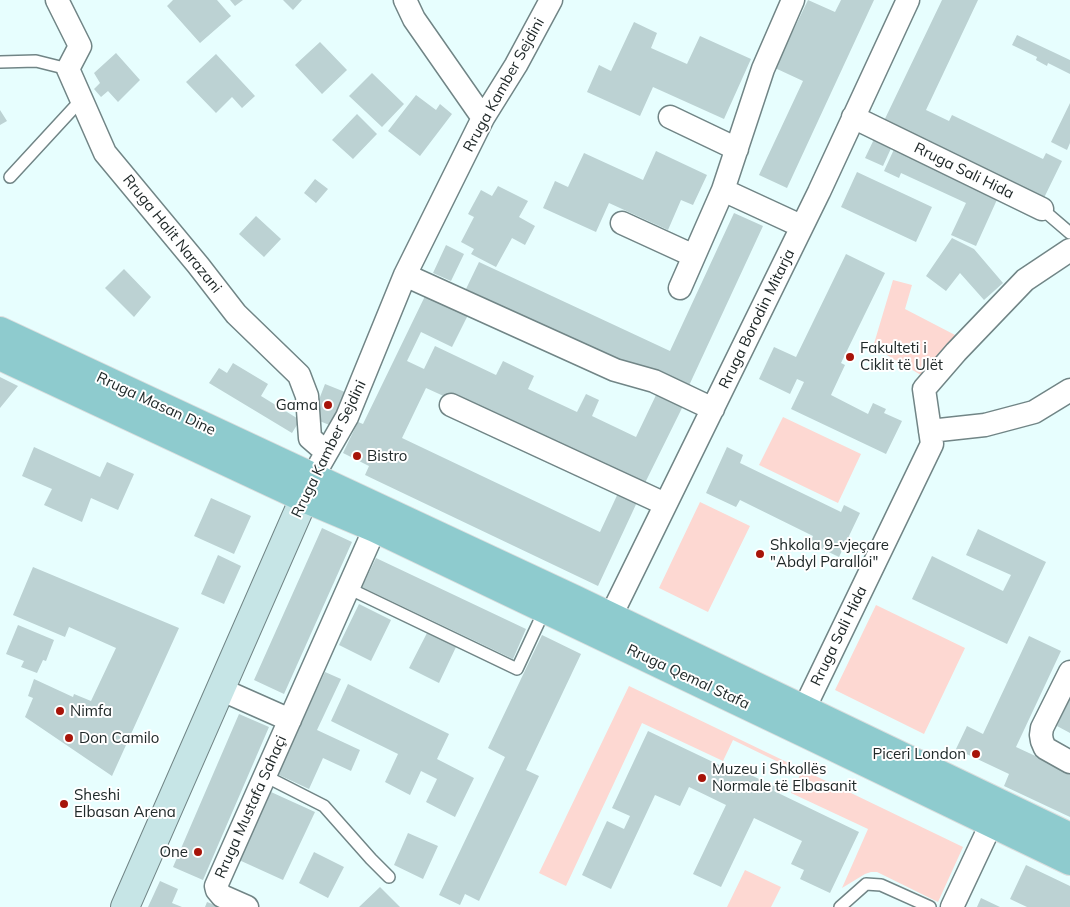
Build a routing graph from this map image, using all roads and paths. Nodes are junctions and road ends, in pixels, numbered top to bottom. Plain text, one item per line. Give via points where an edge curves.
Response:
1 (57, 0) edge
2 (405, 0) edge
3 (551, 0) edge
4 (793, 0) edge
5 (908, 0) edge
6 (0, 62) edge
7 (68, 69) junction
8 (81, 100) junction
9 (670, 117) dead end
10 (853, 117) junction
11 (483, 118) junction
12 (736, 149) junction
13 (10, 177) dead end
14 (723, 190) junction
15 (1042, 209) joint
16 (622, 223) dead end
17 (802, 226) junction
18 (1070, 233) edge
19 (1070, 250) edge
20 (694, 256) junction
21 (405, 275) junction
22 (680, 288) dead end
23 (0, 331) edge
24 (0, 356) edge
25 (1070, 390) edge
26 (451, 406) dead end
27 (713, 409) junction
28 (930, 431) junction
29 (326, 452) junction
30 (308, 488) junction
31 (665, 504) junction
32 (375, 528) junction
33 (348, 588) junction
34 (545, 609) junction
35 (606, 626) junction
36 (1070, 672) edge
37 (220, 688) junction
38 (804, 709) junction
39 (290, 720) junction
40 (1070, 762) edge
41 (265, 776) junction
42 (992, 822) junction
43 (1070, 837) edge
44 (1070, 861) edge
45 (390, 877) dead end
46 (125, 907) edge
47 (246, 907) edge
48 (840, 907) edge
49 (930, 907) edge
50 (952, 907) edge

1 - 7 street via 80,46
2 - 11 street via 414,20
3 - 11 street, Rruga Kamber Sejdini
4 - 12 street via 763,69
5 - 10 street, Rruga Borodin Mitarja
6 - 7 lane via 36,61
7 - 8 street, Rruga Halit Narazani
8 - 13 lane
8 - 29 street, Rruga Halit Narazani via 105,152 236,314 299,375 307,396 310,438
9 - 12 street
10 - 15 street, Rruga Sali Hida
10 - 17 street, Rruga Borodin Mitarja
11 - 21 street, Rruga Kamber Sejdini
12 - 14 street
14 - 17 street
14 - 20 street
15 - 18 lane, Rruga Sali Hida
16 - 20 street
17 - 27 street, Rruga Borodin Mitarja
19 - 28 street, Rruga Sali Hida via 1025,280 924,389
20 - 22 street
21 - 27 street via 615,370 654,381
21 - 29 street, Rruga Kamber Sejdini via 347,417
23 - 30 main road, Rruga Masan Dine
24 - 30 main road, Rruga Masan Dine
25 - 28 street via 1034,412 986,425
26 - 31 street
27 - 31 street, Rruga Borodin Mitarja
28 - 38 street, Rruga Sali Hida via 932,444
29 - 30 street, Rruga Kamber Sejdini
30 - 32 main road, Rruga Qemal Stafa
30 - 35 main road, Rruga Qemal Stafa
30 - 37 main road, Rruga Kamber Sejdini
31 - 35 street, Rruga Borodin Mitarja
32 - 33 street, Rruga Mustafa Sahaçi
32 - 34 main road, Rruga Qemal Stafa
33 - 34 lane via 517,669
33 - 39 street, Rruga Mustafa Sahaçi
34 - 35 main road, Rruga Qemal Stafa
35 - 38 main road, Rruga Qemal Stafa
35 - 42 main road, Rruga Qemal Stafa
36 - 40 street via 1041,735 1045,748
37 - 39 street, Rruga Mustafa Sahaçi
37 - 46 main road, Rruga Kamber Sejdini
38 - 43 main road, Rruga Qemal Stafa
39 - 41 street, Rruga Mustafa Sahaçi
41 - 45 lane via 324,806
41 - 47 street, Rruga Mustafa Sahaçi via 216,886 222,896
42 - 44 main road, Rruga Qemal Stafa
42 - 50 street
48 - 49 lane via 866,884 881,885

